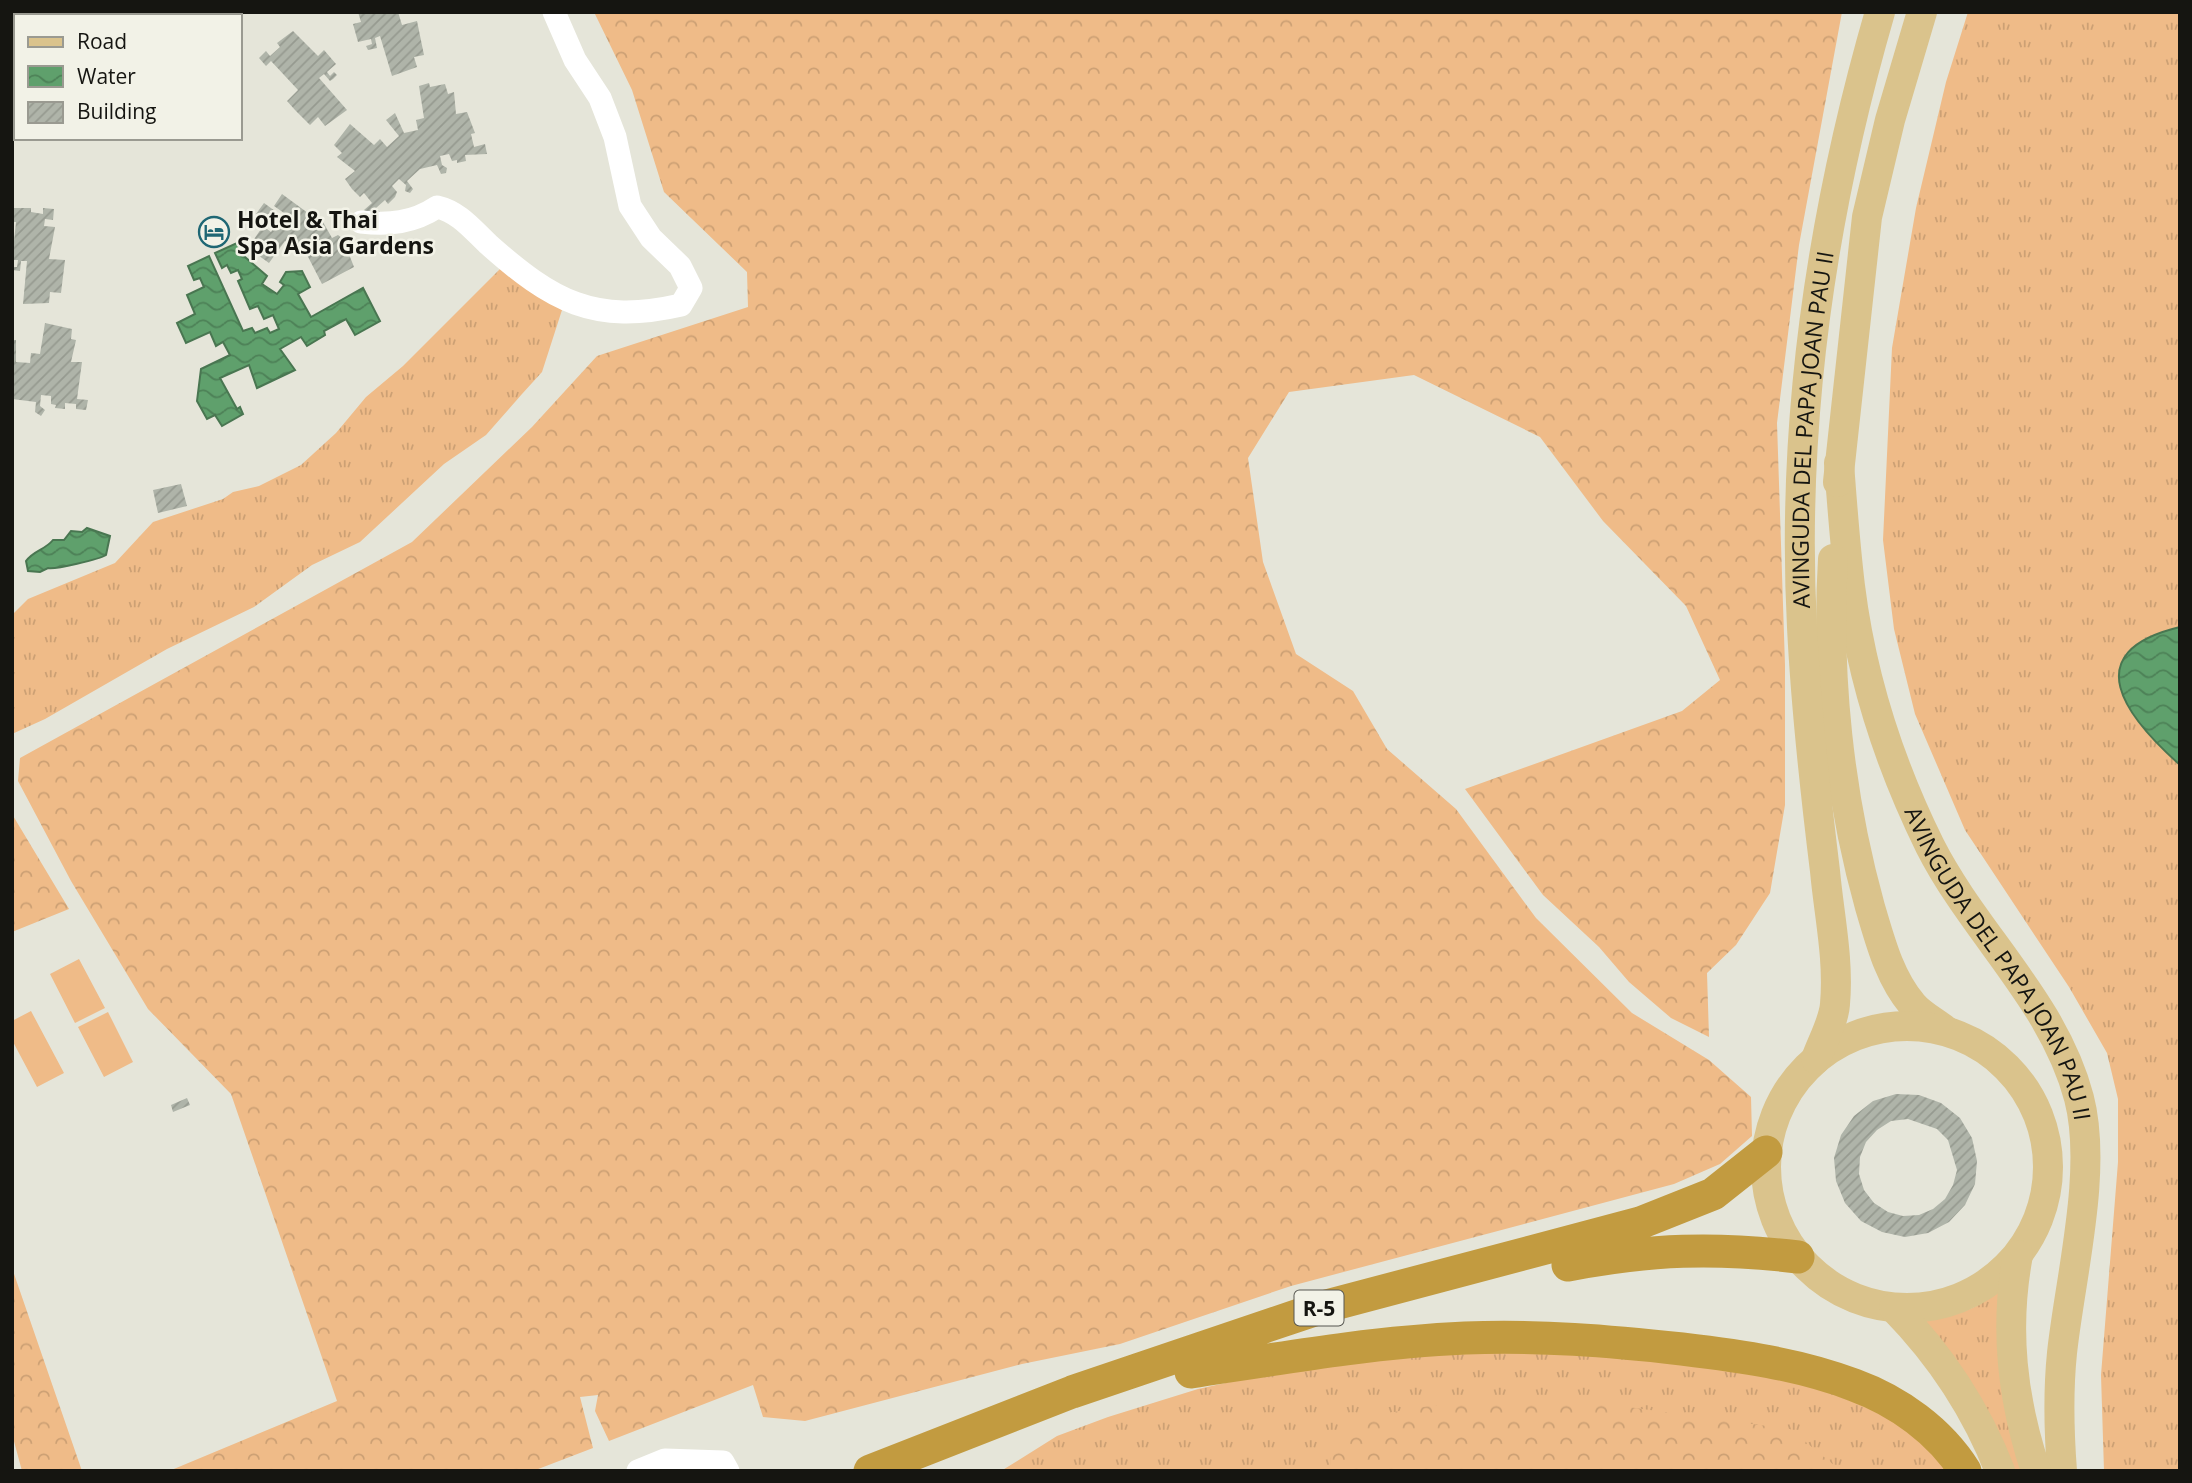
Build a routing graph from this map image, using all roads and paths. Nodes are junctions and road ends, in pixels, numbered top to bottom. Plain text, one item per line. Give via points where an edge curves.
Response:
1 (554, 12) edge
2 (1880, 12) edge
3 (1922, 13) edge
4 (361, 222) dead end
5 (1839, 463) junction
6 (1945, 1030) junction
7 (1816, 1059) junction
8 (1766, 1152) junction
9 (2018, 1255) junction
10 (1798, 1257) junction
11 (1894, 1308) junction
12 (1191, 1372) junction
13 (638, 1471) edge
14 (728, 1471) edge
15 (870, 1471) edge
16 (923, 1471) edge
17 (1965, 1471) edge
18 (2000, 1471) edge
19 (2036, 1471) edge
20 (2062, 1471) edge

1 - 4 lane via 575,60 600,98 615,138 630,206 651,238 680,266 691,288 681,305 645,313 604,311 566,302 534,282 453,210 437,207 421,218 386,225
2 - 7 main road, AVINGUDA DEL PAPA JOAN PAU II via 1844,149 1824,249 1804,409 1802,625 1809,735 1833,930 1835,1006
3 - 5 main road, AVINGUDA DEL PAPA JOAN PAU II via 1889,120 1867,217
5 - 6 main road, AVINGUDA DEL PAPA JOAN PAU II via 1831,591 1835,702 1852,831 1884,954 1912,1005
5 - 20 main road, AVINGUDA DEL PAPA JOAN PAU II via 1850,588 1888,747 1930,846 2068,1059 2080,1102 2085,1136 2083,1177 2062,1356
6 - 7 main road via 1900,1026 1855,1035
6 - 9 main road via 1987,1050 2021,1082 2043,1123 2050,1169 2041,1215
7 - 8 main road via 1791,1085 1775,1117
8 - 10 main road via 1767,1189 1778,1225
8 - 15 highway, R-5 via 1713,1194 1640,1223 1323,1307 1072,1392
9 - 11 main road via 1973,1291 1941,1304
9 - 19 main road via 2009,1334 2017,1401
10 - 11 main road via 1825,1282 1858,1299
10 - 12 highway via 1710,1249 1614,1256 1364,1317
11 - 18 main road via 1927,1342 1965,1399
12 - 16 highway via 1078,1410
12 - 17 highway via 1465,1338 1619,1342 1721,1354 1811,1371 1856,1385 1927,1426 1952,1450
13 - 14 lane via 666,1460 723,1462

